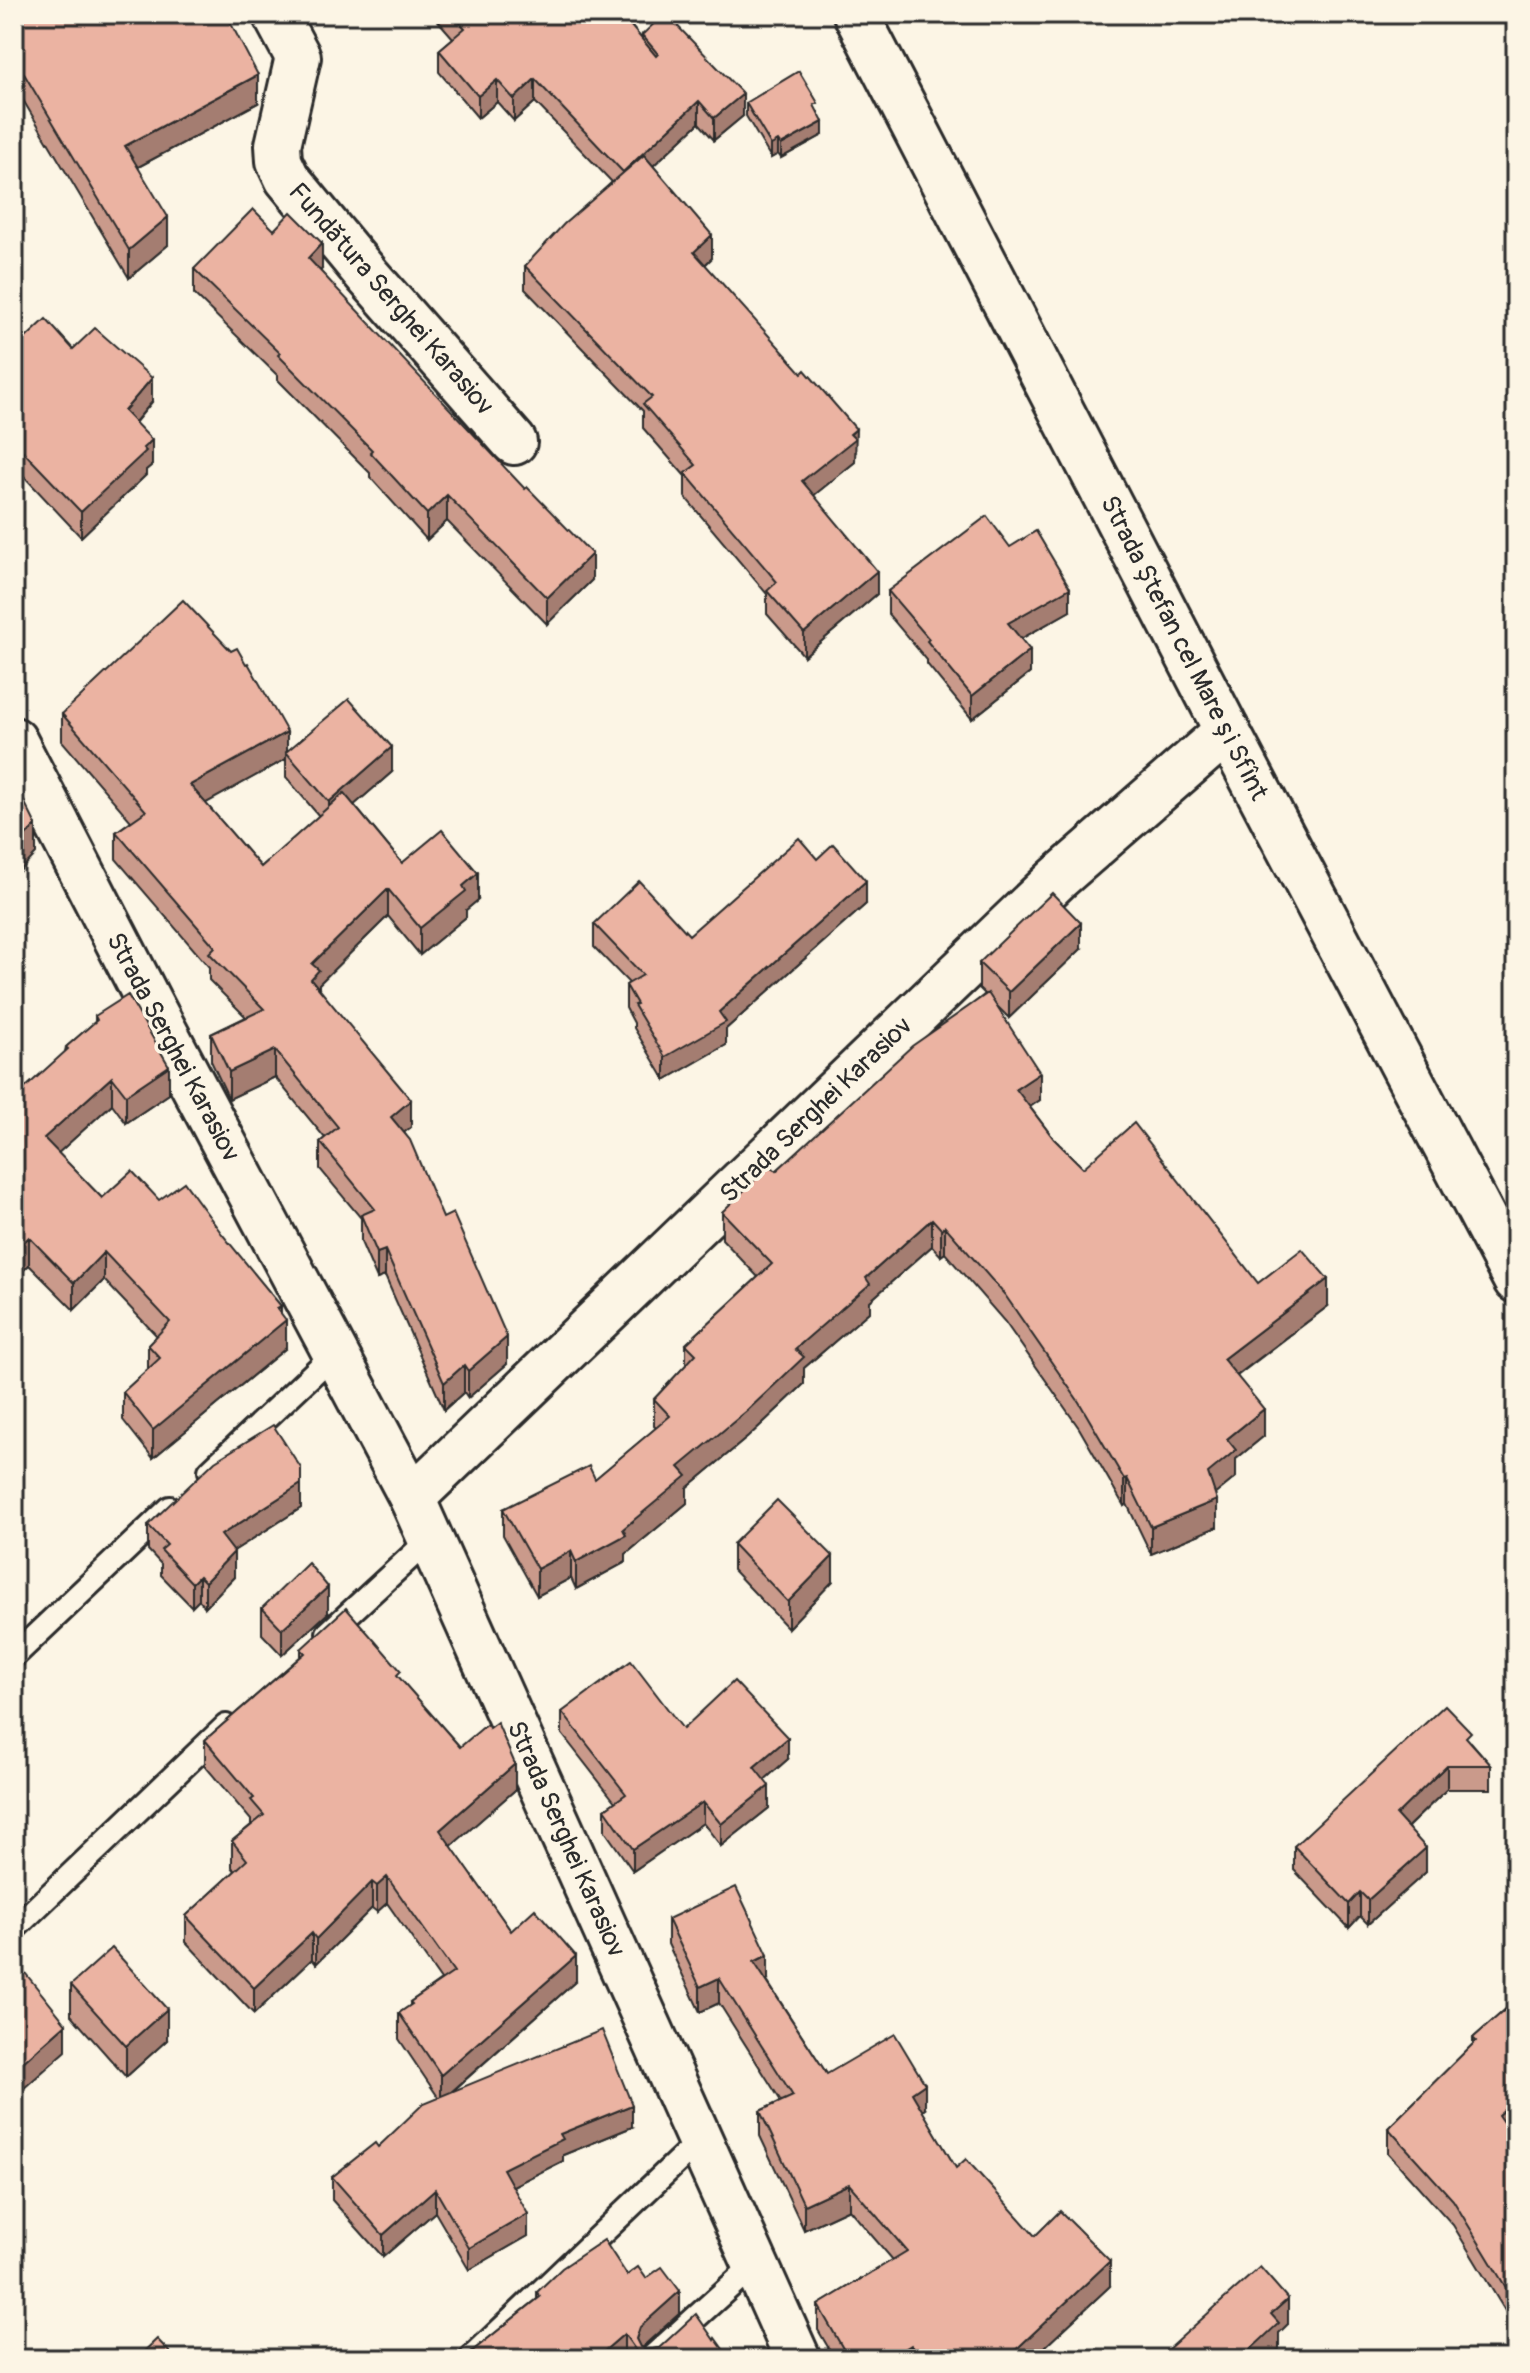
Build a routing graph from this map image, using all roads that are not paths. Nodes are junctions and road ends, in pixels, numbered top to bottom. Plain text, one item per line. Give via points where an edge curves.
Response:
1 (275, 14) edge
2 (856, 14) edge
3 (514, 442) dead end
4 (1227, 731) junction
5 (14, 740) edge
6 (1516, 1280) edge
7 (335, 1353) junction
8 (412, 1498) junction
9 (430, 1539) junction
10 (313, 1646) edge
11 (14, 1656) edge
12 (243, 1710) edge
13 (14, 1929) edge
14 (701, 2139) junction
15 (756, 2263) junction
16 (470, 2359) edge
17 (650, 2359) edge
18 (798, 2359) edge

1 - 3 street, Fundătura Serghei Karasiov via 298,57 278,145 287,178
2 - 4 street, Strada Ștefan cel Mare și Sfînt
4 - 6 street, Strada Ștefan cel Mare și Sfînt
4 - 8 street, Strada Serghei Karasiov via 1057,879
5 - 7 street, Strada Serghei Karasiov
7 - 8 street, Strada Serghei Karasiov
7 - 11 lane
8 - 9 street, Strada Serghei Karasiov
9 - 10 lane
9 - 14 street, Strada Serghei Karasiov
12 - 13 lane
14 - 15 street, Strada Serghei Karasiov
14 - 16 lane
15 - 17 lane
15 - 18 street, Strada Serghei Karasiov

